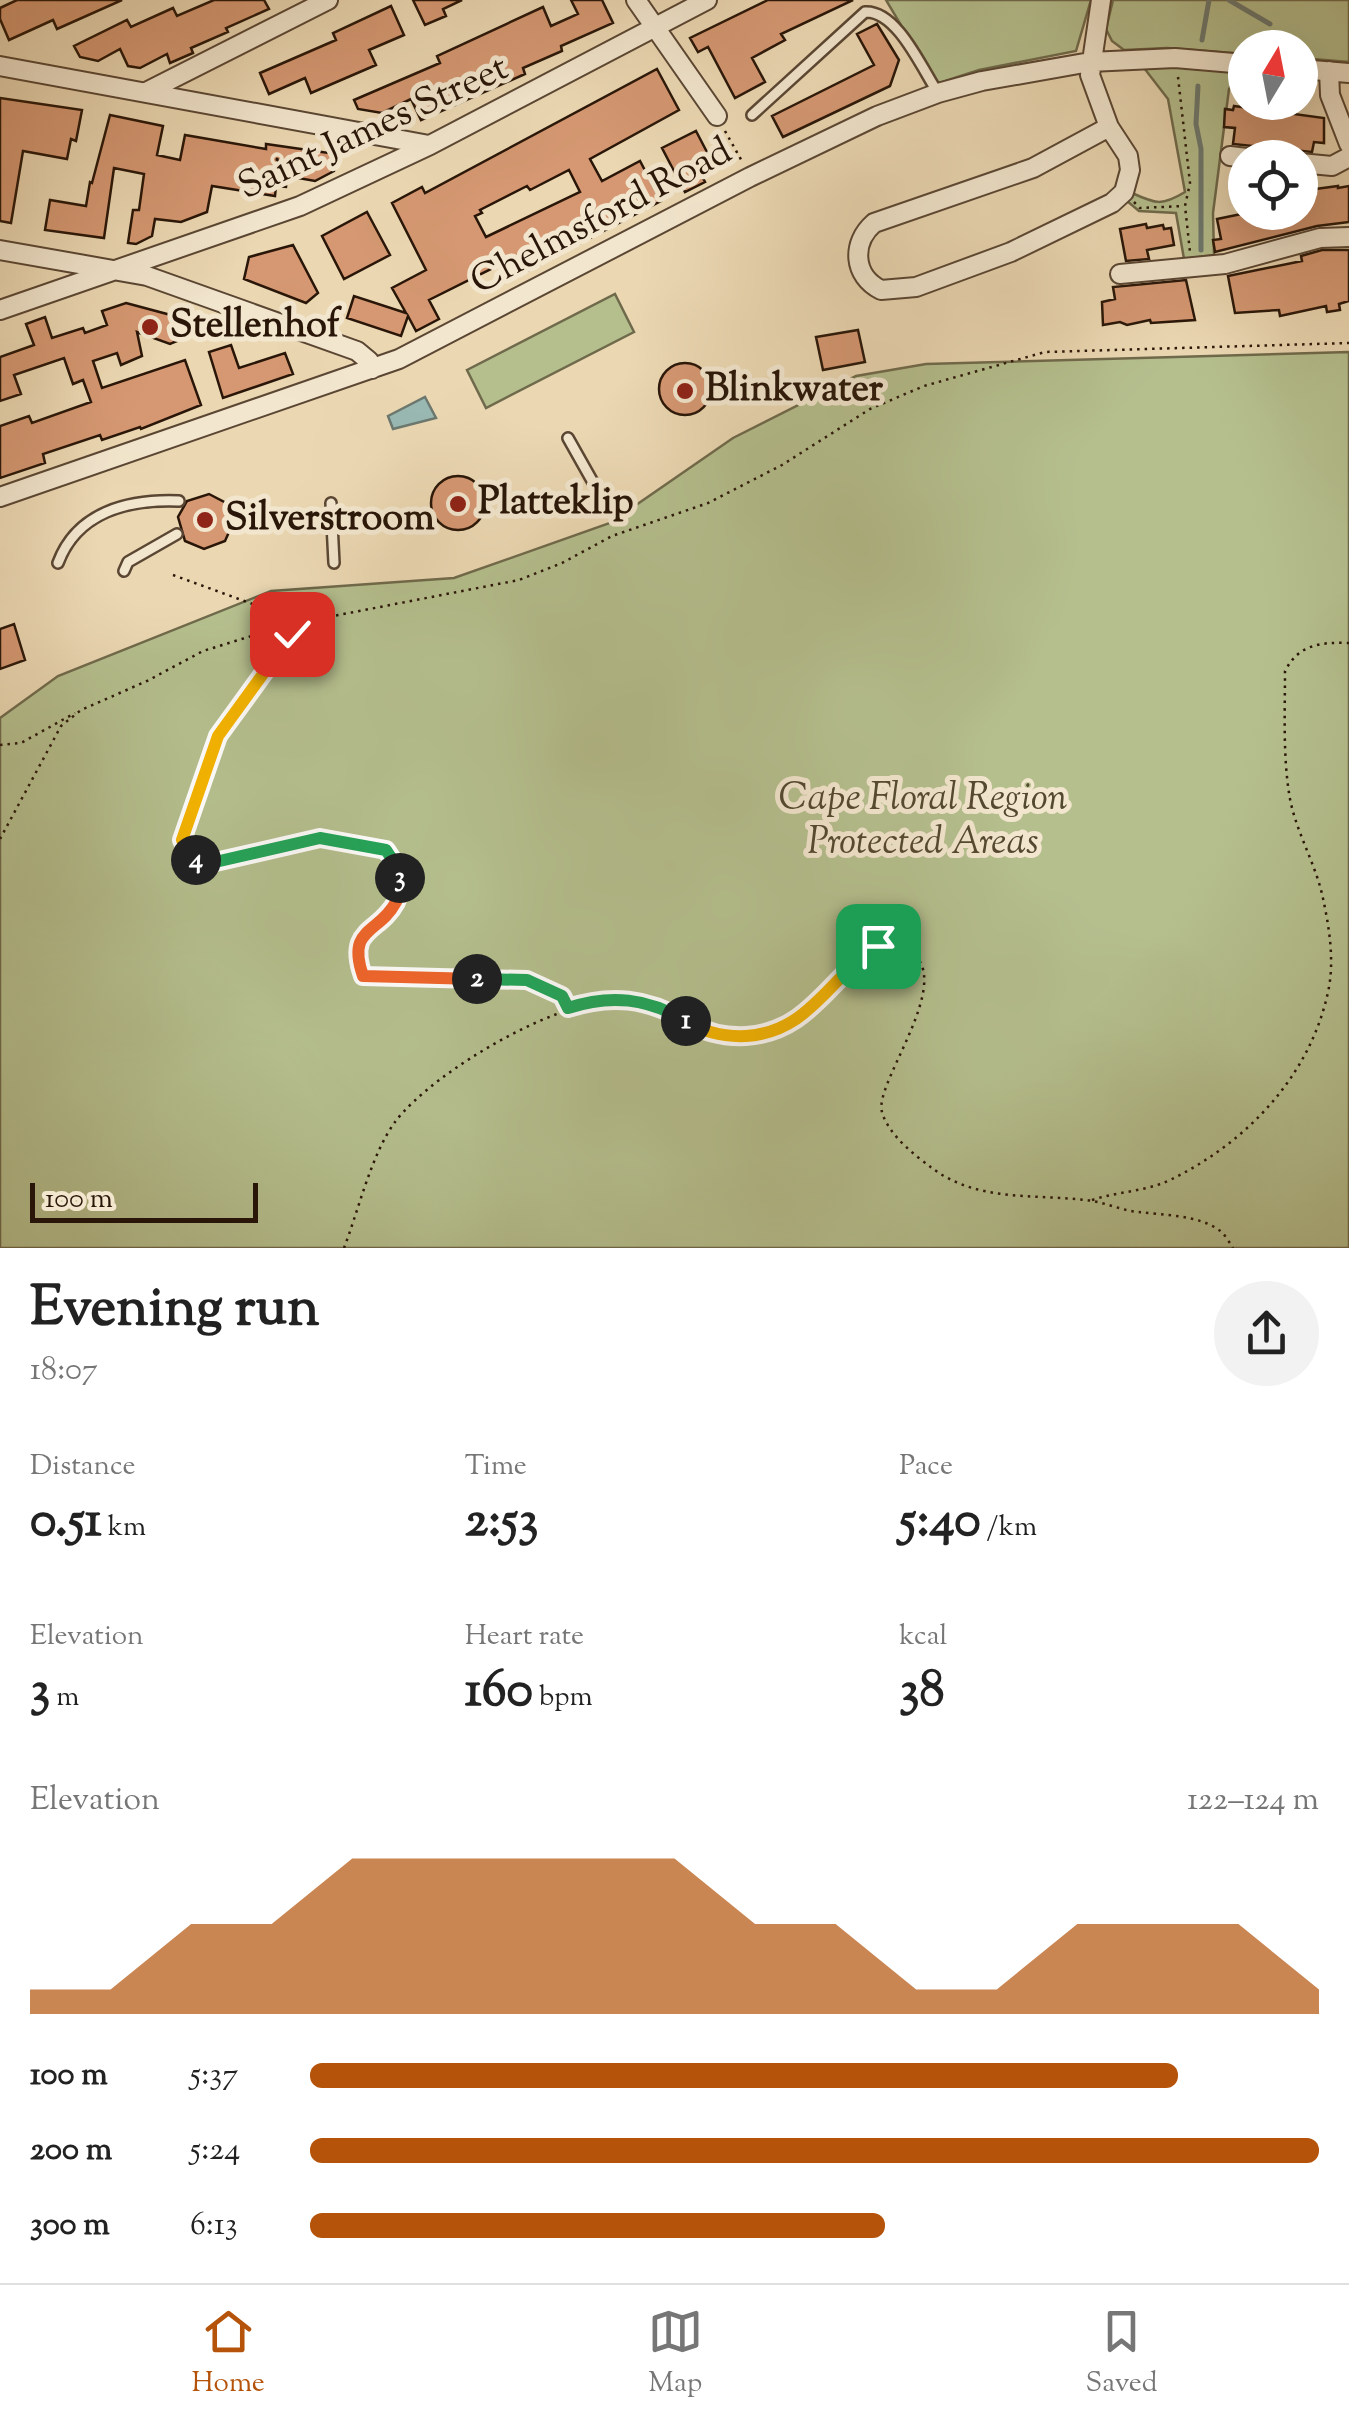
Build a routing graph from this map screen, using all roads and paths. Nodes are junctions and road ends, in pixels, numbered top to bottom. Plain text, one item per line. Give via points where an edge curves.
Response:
1 (328, 0) edge
2 (636, 0) edge
3 (707, 0) edge
4 (1101, 0) edge
5 (655, 28) junction
6 (1175, 58) junction
7 (208, 62) junction
8 (1090, 62) junction
9 (1228, 63) edge
10 (0, 66) edge
11 (1318, 70) edge
12 (1329, 71) junction
13 (1349, 73) edge
14 (145, 92) junction
15 (938, 93) junction
16 (199, 101) junction
17 (752, 115) dead end
18 (717, 116) joint
19 (1109, 127) junction
20 (362, 132) junction
21 (1349, 144) edge
22 (430, 145) junction
23 (1349, 157) edge
24 (1318, 165) edge
25 (385, 166) junction
26 (750, 177) junction
27 (1124, 192) junction
28 (1185, 206) junction
29 (1349, 236) edge
30 (0, 250) edge
31 (1191, 269) junction
32 (112, 270) junction
33 (1120, 274) dead end
34 (0, 310) edge
35 (1349, 344) edge
36 (372, 369) junction
37 (568, 438) dead end
38 (598, 493) dead end
39 (0, 497) edge
40 (179, 501) dead end
41 (331, 503) dead end
42 (178, 534) dead end
43 (334, 563) dead end
44 (58, 564) dead end
45 (124, 571) dead end
46 (173, 574) dead end
47 (286, 625) junction
48 (1349, 643) edge
49 (81, 710) junction
50 (0, 744) edge
51 (0, 839) edge
52 (568, 1008) junction
53 (1090, 1200) junction
54 (344, 1248) edge
55 (1232, 1248) edge

1 - 7 street
2 - 5 street
3 - 5 street, Saint James Street
4 - 8 street
5 - 18 street
5 - 22 street, Saint James Street
6 - 8 street, Chelmsford Road
6 - 9 street, Chelmsford Road
6 - 28 path via 1190,183
7 - 14 street
7 - 16 street via 196,80
8 - 15 street, Chelmsford Road
8 - 19 street
10 - 14 street
11 - 12 street
12 - 13 street
12 - 21 street via 1330,95
14 - 16 street
15 - 17 lane via 888,18 866,12
15 - 26 street, Chelmsford Road
16 - 20 street
18 - 26 path
19 - 27 street via 1128,156
19 - 27 street via 1034,168 874,223 862,236 858,264 872,286 905,290 1060,231
20 - 22 street
20 - 25 street via 380,147
22 - 25 street, Saint James Street
23 - 24 street
25 - 32 street, Saint James Street via 300,206
26 - 36 street, Chelmsford Road
27 - 28 path via 1140,208
28 - 31 path
29 - 31 street
30 - 32 street
31 - 33 street
32 - 34 street, Saint James Street
32 - 36 street via 357,351
35 - 47 path via 1046,352 924,386 870,409 708,503 612,536 519,580
36 - 39 street, Chelmsford Road
37 - 38 lane
40 - 44 lane via 148,500 80,525
41 - 43 lane
42 - 45 lane via 128,562
46 - 47 path via 280,614
47 - 49 path via 203,651
47 - 52 path via 292,634 218,736 182,840 191,859 211,863 320,838 386,850 401,873 396,902 361,938 357,959 363,976 527,980 562,996
48 - 53 path via 1303,649 1285,671 1289,793 1329,935 1320,1020 1278,1099 1258,1120 1175,1178
49 - 50 path via 21,743
49 - 51 path via 61,726
52 - 53 path via 592,1000 636,1000 706,1032 761,1035 801,1018 862,956 894,945 923,972 910,1038 882,1097 880,1110 890,1128 922,1161 968,1189
52 - 54 path via 440,1076 409,1105 392,1125
53 - 55 path via 1205,1224 1220,1230

